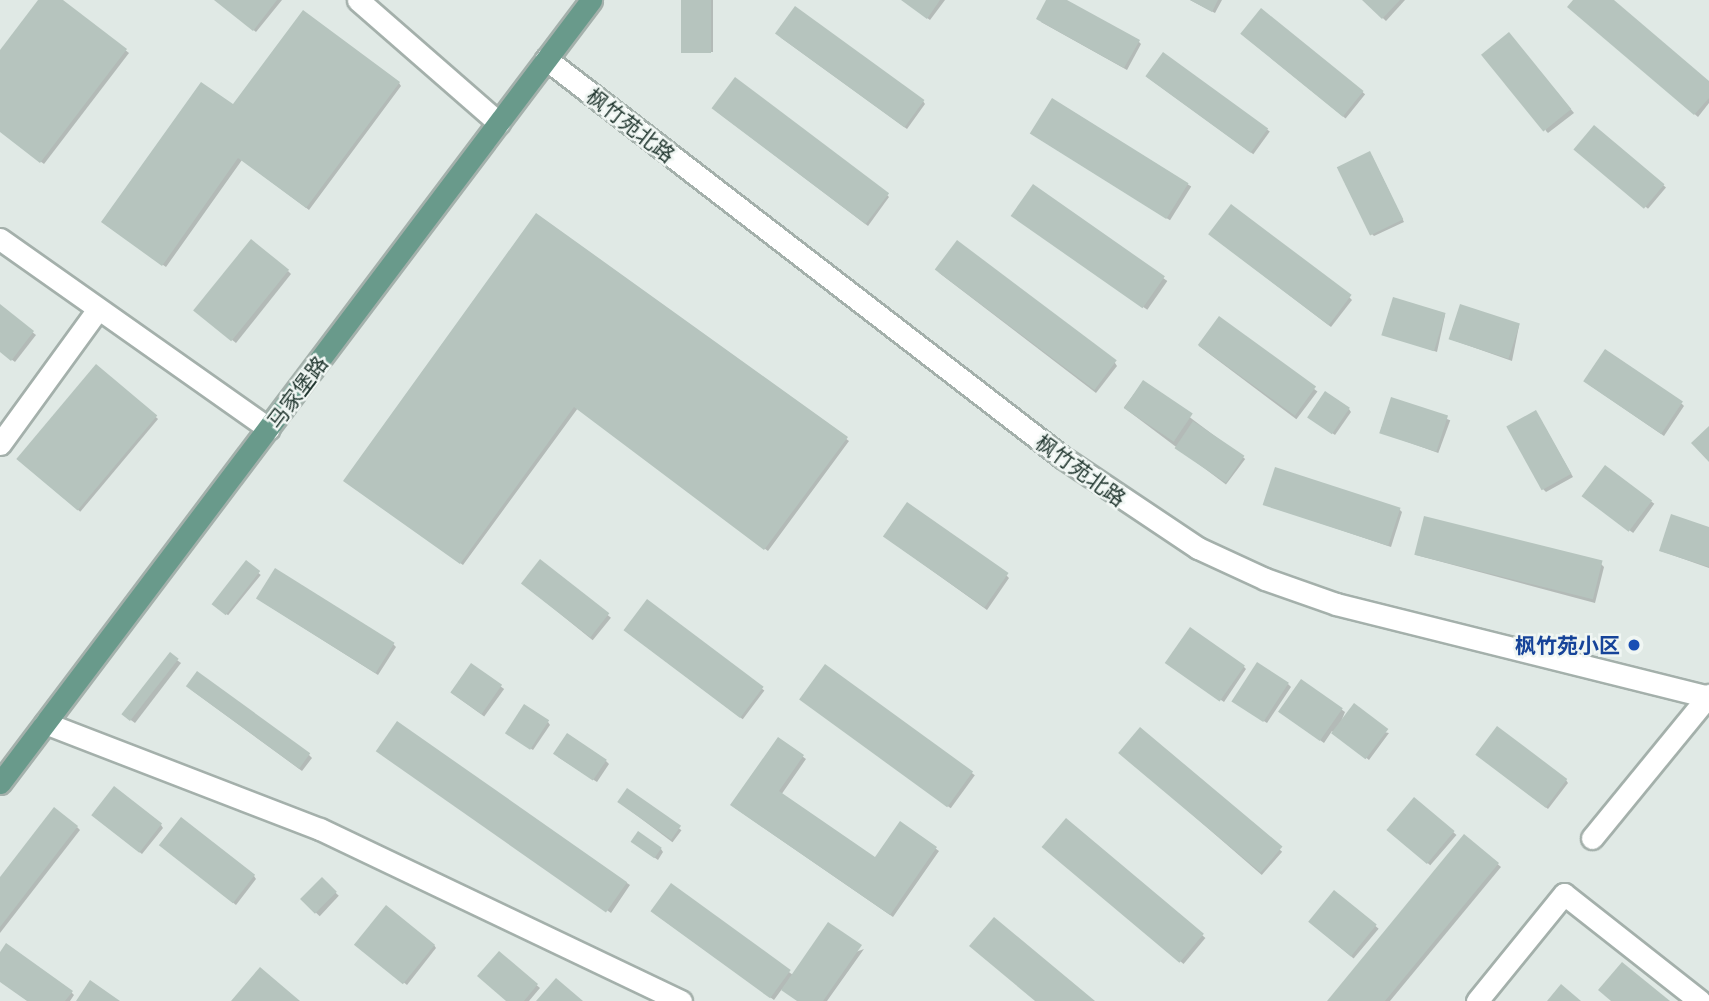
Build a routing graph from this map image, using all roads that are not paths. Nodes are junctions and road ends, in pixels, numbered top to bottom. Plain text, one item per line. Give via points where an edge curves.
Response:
1 (358, 0) edge
2 (591, 0) edge
3 (546, 59) junction
4 (499, 123) junction
5 (0, 239) edge
6 (99, 309) junction
7 (269, 429) junction
8 (0, 444) edge
9 (1709, 696) edge
10 (45, 723) junction
11 (0, 783) edge
12 (1592, 838) dead end
13 (681, 1001) edge
14 (1477, 1001) edge
15 (1700, 1001) edge

1 - 4 street
2 - 3 main road, 马家堡路
3 - 4 main road, 马家堡路
3 - 9 street, 枫竹苑北路 via 1062,457 1198,548 1265,579 1336,604
4 - 7 main road, 马家堡路
5 - 6 street
6 - 7 street
6 - 8 street
7 - 10 main road, 马家堡路
9 - 12 street
10 - 11 main road, 马家堡路
10 - 13 street via 320,830
14 - 15 street via 1564,894

